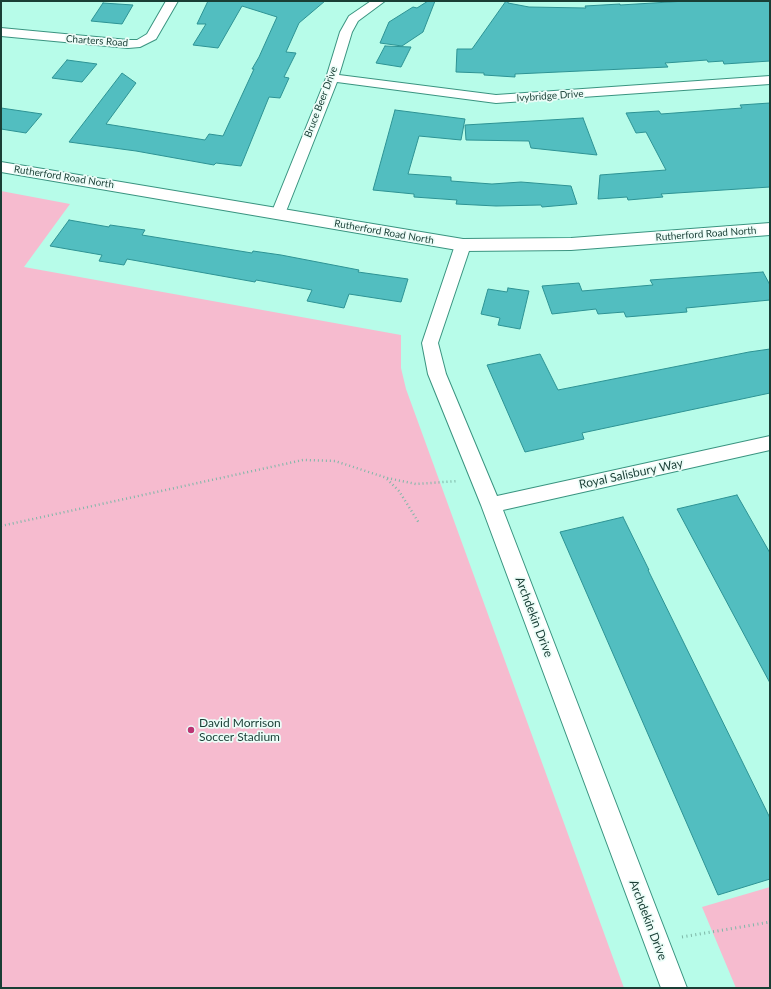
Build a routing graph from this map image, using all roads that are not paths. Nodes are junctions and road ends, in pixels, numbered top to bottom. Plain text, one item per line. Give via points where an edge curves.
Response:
1 (172, 1) edge
2 (380, 1) edge
3 (1, 32) edge
4 (332, 78) junction
5 (770, 80) edge
6 (1, 167) edge
7 (278, 214) junction
8 (770, 229) edge
9 (463, 245) junction
10 (770, 444) edge
11 (491, 505) junction
12 (674, 988) edge

1 - 3 street, Charters Road via 152,36 140,42 128,44
2 - 4 street, Bruce Beer Drive via 353,19 346,32
4 - 5 street, Ivybridge Drive via 496,99
4 - 7 street, Bruce Beer Drive
6 - 7 street, Rutherford Road North
7 - 9 street, Rutherford Road North
8 - 9 street, Rutherford Road North via 571,244
9 - 11 street, Archdekin Drive via 430,343 437,374
10 - 11 street, Royal Salisbury Way
11 - 12 street, Archdekin Drive

